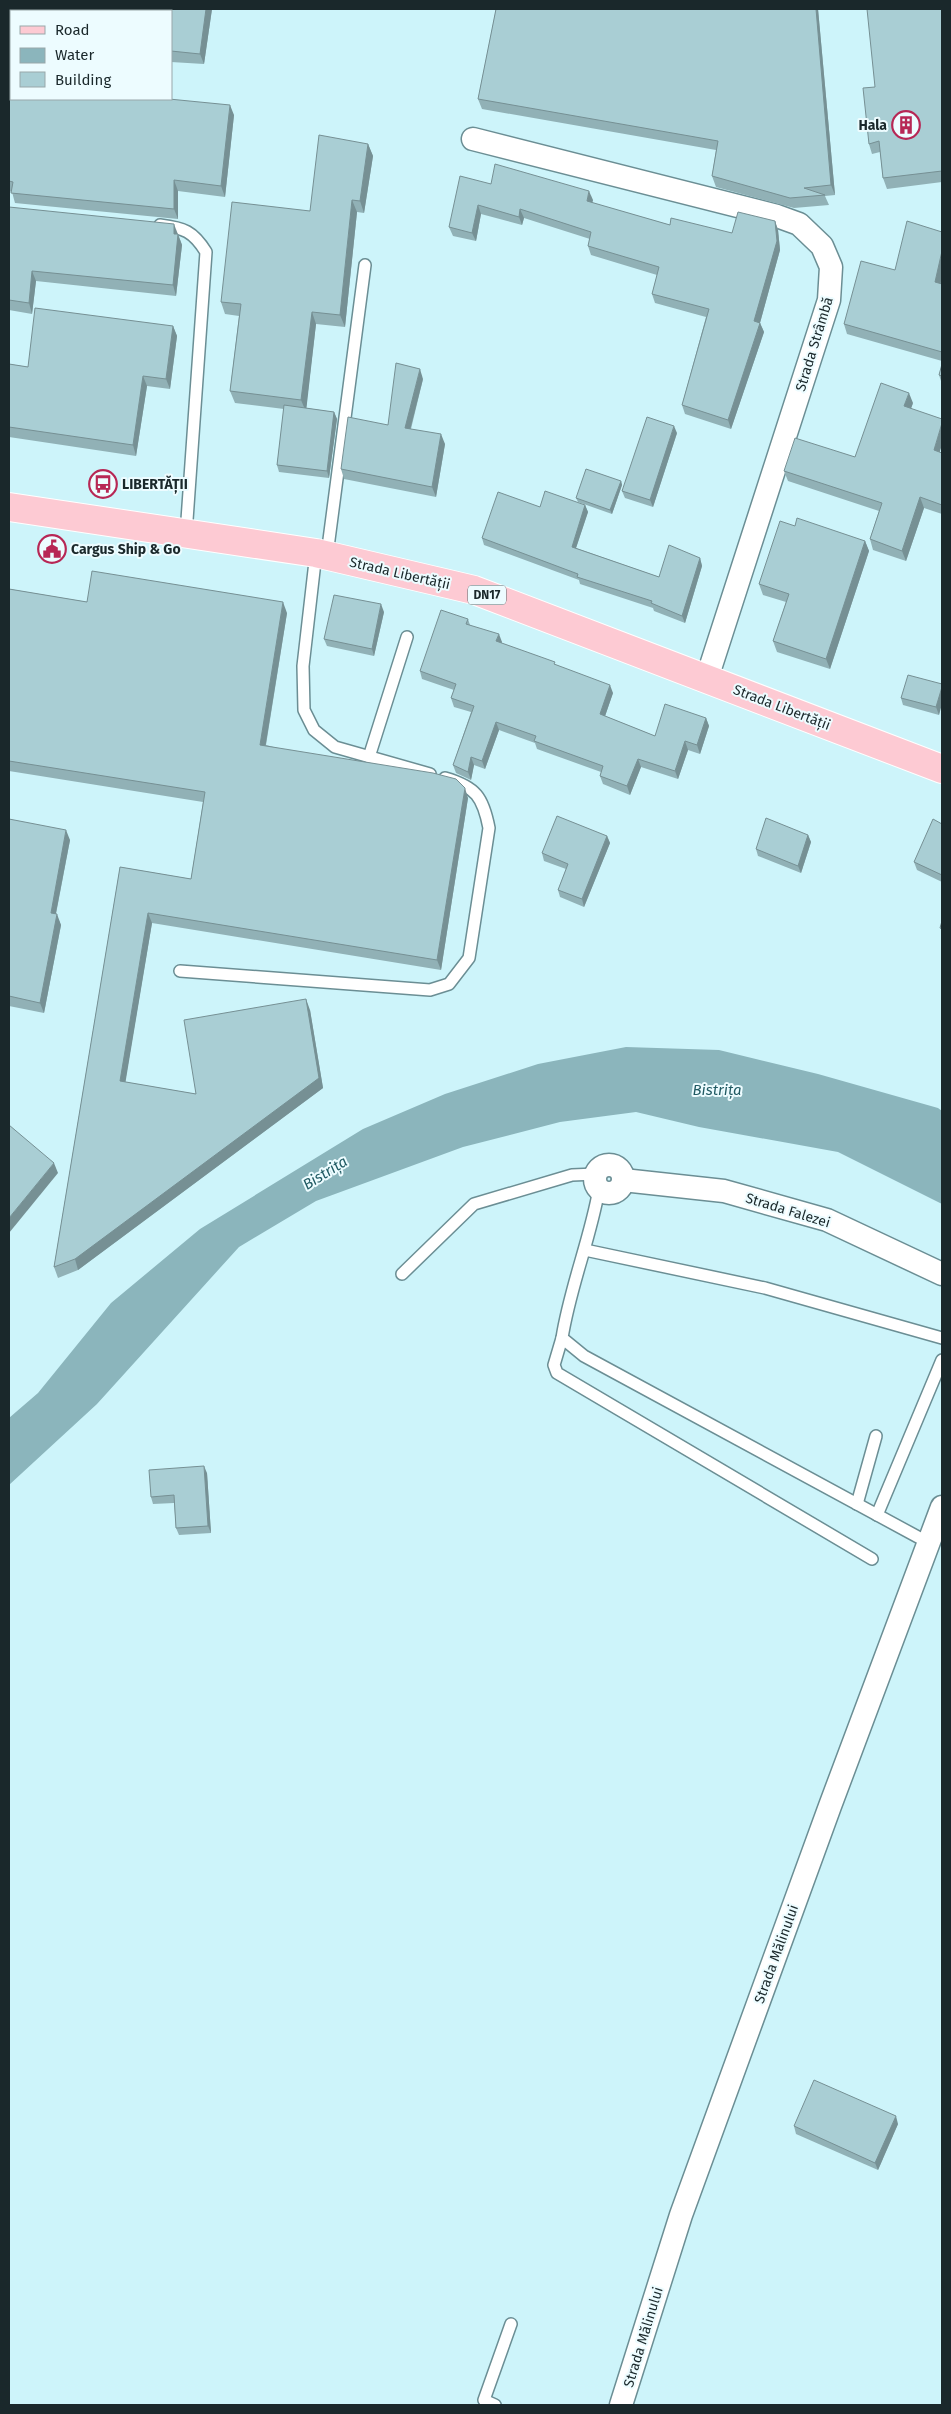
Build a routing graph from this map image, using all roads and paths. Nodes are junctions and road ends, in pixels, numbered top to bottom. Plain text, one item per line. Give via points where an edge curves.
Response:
1 (473, 139) dead end
2 (150, 224) edge
3 (366, 264) dead end
4 (9, 507) edge
5 (186, 534) junction
6 (321, 554) junction
7 (407, 637) dead end
8 (707, 678) junction
9 (369, 757) junction
10 (942, 769) edge
11 (180, 972) dead end
12 (606, 1184) junction
13 (585, 1250) junction
14 (402, 1274) dead end
15 (942, 1274) edge
16 (562, 1338) junction
17 (942, 1338) edge
18 (942, 1360) edge
19 (876, 1436) dead end
20 (857, 1504) junction
21 (942, 1507) edge
22 (877, 1515) junction
23 (929, 1543) junction
24 (872, 1559) dead end
25 (511, 2324) dead end
26 (495, 2405) edge
27 (621, 2405) edge

1 - 8 street, Strada Strâmbă via 777,216 799,224 822,246 830,267 829,300
2 - 5 lane via 179,227 196,237 206,252
3 - 6 lane
4 - 5 main road, Strada Libertății / DN17
5 - 6 main road, Strada Libertății / DN17
6 - 8 main road, Strada Libertății / DN17 via 474,590
6 - 9 lane via 303,666 304,710 314,730 335,747
7 - 9 lane
8 - 10 main road, Strada Libertății / DN17
9 - 11 lane via 463,783 478,795 485,809 490,828 469,958 462,970 449,984 430,990
12 - 13 lane
12 - 14 lane via 572,1175 474,1204
12 - 15 street, Strada Falezei via 724,1191 827,1220
13 - 16 lane via 566,1311
13 - 17 lane via 765,1288
16 - 20 lane via 584,1356
16 - 24 lane via 554,1365 557,1373
18 - 22 lane
19 - 20 lane
20 - 22 lane
21 - 23 street, Strada Mălinului
22 - 23 lane
23 - 27 street, Strada Mălinului via 681,2216
25 - 26 lane via 484,2400

